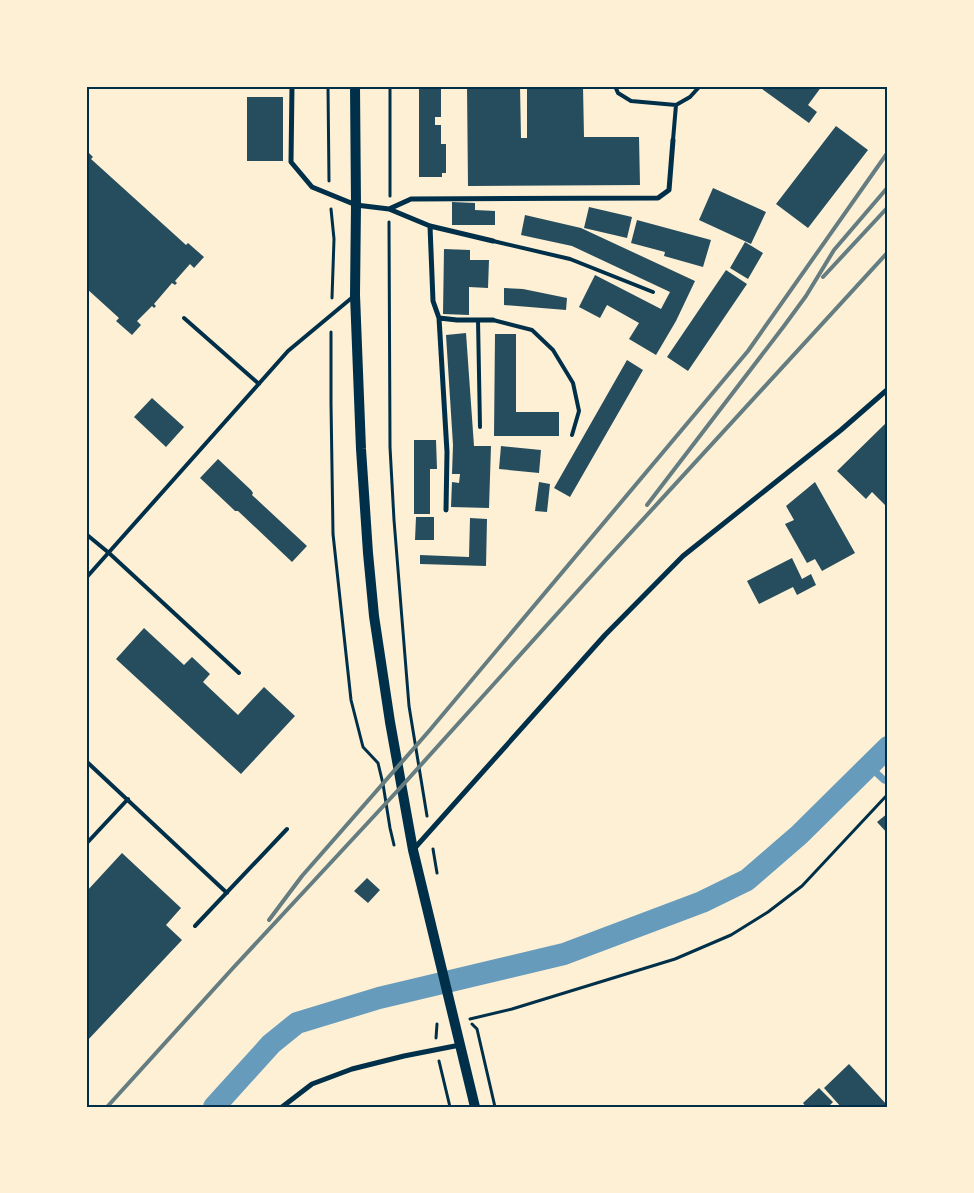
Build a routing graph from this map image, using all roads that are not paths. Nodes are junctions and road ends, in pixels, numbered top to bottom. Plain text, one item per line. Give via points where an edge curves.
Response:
1 (292, 86) edge
2 (355, 86) edge
3 (615, 86) edge
4 (700, 86) edge
5 (676, 105) junction
6 (672, 140) joint
7 (356, 205) junction
8 (389, 209) junction
9 (430, 226) junction
10 (493, 241) joint
11 (653, 292) dead end
12 (355, 295) junction
13 (184, 318) dead end
14 (439, 318) junction
15 (478, 320) junction
16 (493, 320) joint
17 (259, 384) junction
18 (888, 389) edge
19 (480, 427) dead end
20 (572, 435) dead end
21 (446, 510) dead end
22 (86, 534) edge
23 (109, 553) junction
24 (86, 578) edge
25 (239, 674) dead end
26 (86, 761) edge
27 (128, 799) junction
28 (287, 829) dead end
29 (86, 844) edge
30 (413, 850) junction
31 (227, 892) junction
32 (195, 926) dead end
33 (460, 1045) junction
34 (282, 1107) edge
35 (475, 1107) edge

1 - 7 street via 291,162 312,188
2 - 7 main road
3 - 5 lane via 618,93 631,101
4 - 5 lane
5 - 6 lane
6 - 8 street via 669,190 658,198 411,199
7 - 8 street
7 - 12 main road
8 - 9 street
9 - 10 street
9 - 14 street via 433,301
10 - 11 lane via 570,259
12 - 17 lane via 288,351
12 - 30 main road via 361,448 373,607 388,714
13 - 17 lane
14 - 15 street
14 - 21 street via 447,452
15 - 16 street
15 - 19 lane
16 - 20 lane via 532,330 553,350 573,383 579,411
17 - 23 lane
18 - 30 street via 683,556 605,635
22 - 23 lane
23 - 24 lane
23 - 25 lane
26 - 27 lane
27 - 29 lane
27 - 31 lane
28 - 31 lane
30 - 33 main road
31 - 32 lane
33 - 34 street via 352,1068 312,1084
33 - 35 main road

